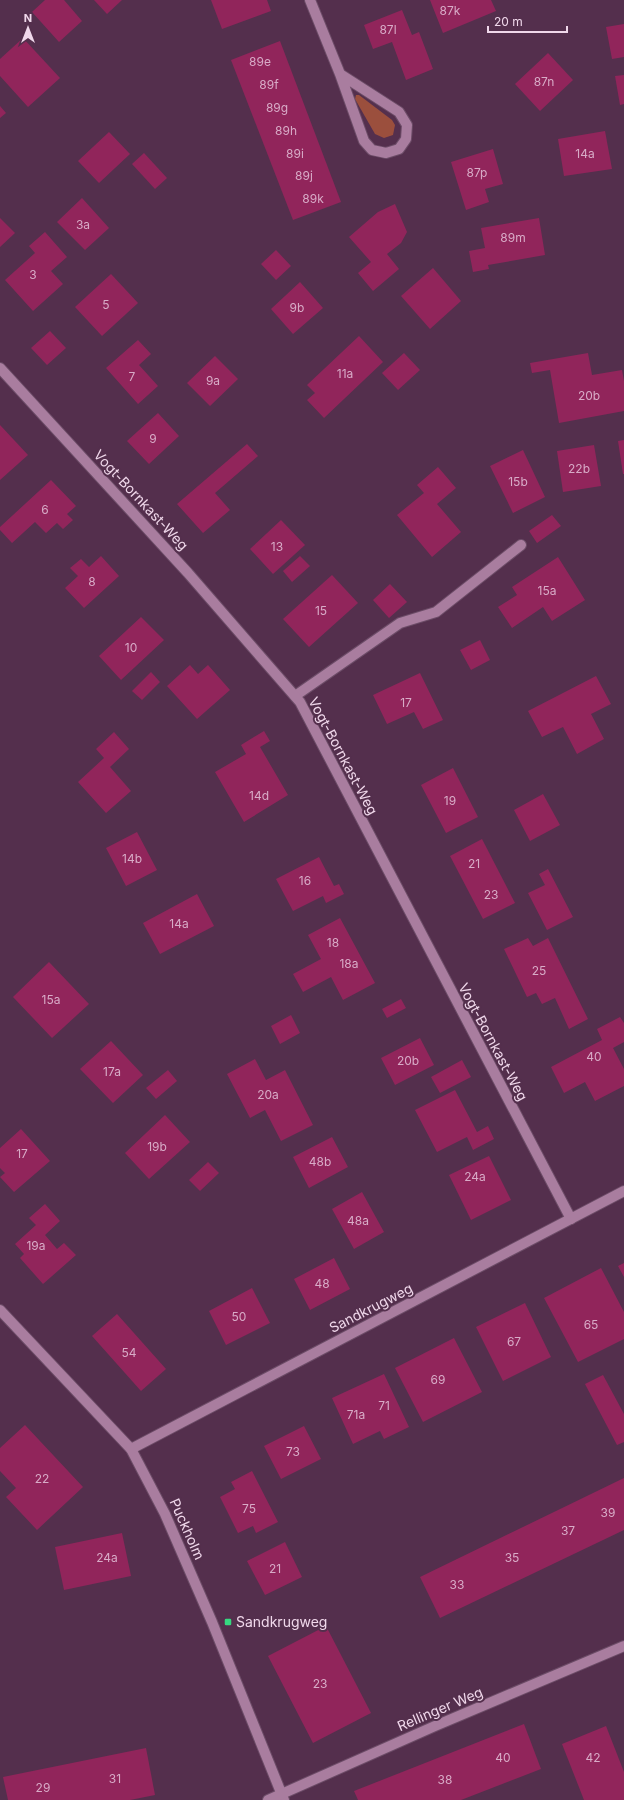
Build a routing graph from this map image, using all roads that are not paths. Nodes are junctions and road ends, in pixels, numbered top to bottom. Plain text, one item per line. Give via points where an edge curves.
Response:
1 (310, 0) edge
2 (340, 74) junction
3 (0, 368) edge
4 (521, 545) dead end
5 (295, 696) junction
6 (624, 1191) edge
7 (571, 1219) junction
8 (0, 1310) edge
9 (131, 1448) junction
10 (624, 1646) edge
11 (283, 1797) edge
12 (268, 1800) edge

1 - 2 street
2 - 2 street via 364,141 372,150 386,153 399,149 406,139 407,124 399,112
3 - 5 street, Vogt-Bornkast-Weg via 188,573
4 - 5 street via 436,612 400,623
5 - 7 street, Vogt-Bornkast-Weg via 308,716
6 - 7 street, Sandkrugweg
7 - 9 street, Sandkrugweg
8 - 9 street, Puckholm
9 - 11 street, Puckholm via 165,1514
10 - 11 street, Rellinger Weg via 435,1726
11 - 12 street, Rellinger Weg

